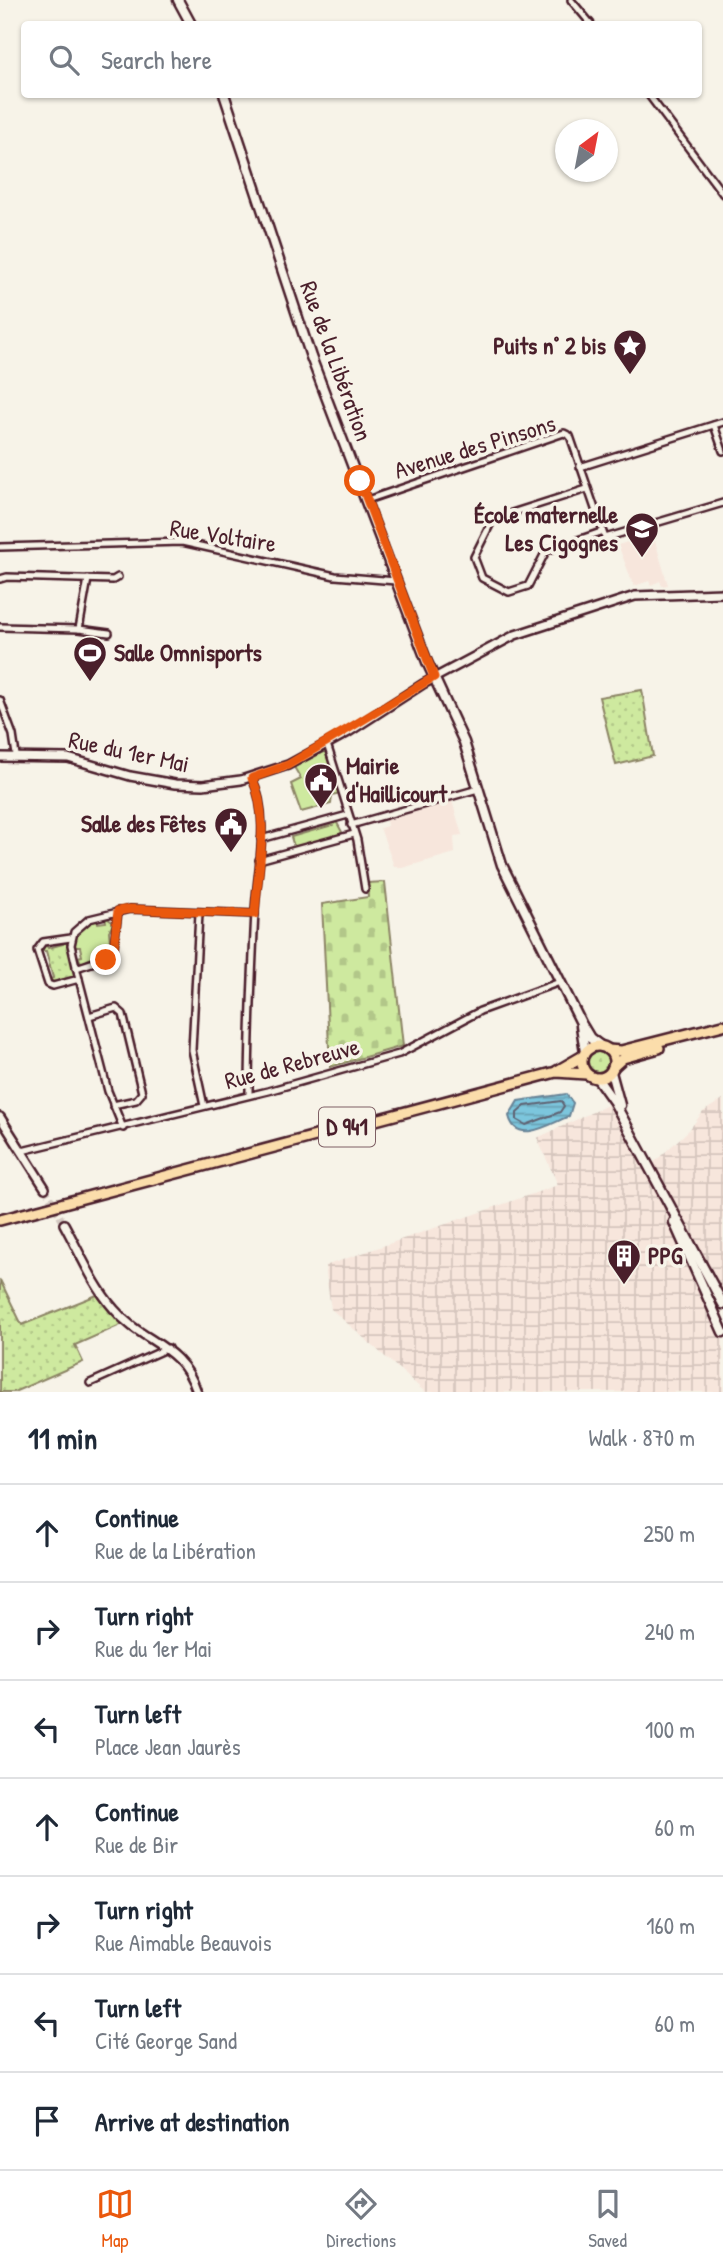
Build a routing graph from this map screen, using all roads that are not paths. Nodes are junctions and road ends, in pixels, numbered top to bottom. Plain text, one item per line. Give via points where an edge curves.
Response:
1 (178, 0) edge
2 (571, 0) edge
3 (189, 21) edge
4 (588, 21) edge
5 (225, 98) edge
6 (651, 98) edge
7 (723, 194) edge
8 (723, 422) edge
9 (714, 425) junction
10 (723, 451) edge
11 (580, 467) junction
12 (587, 489) junction
13 (367, 500) junction
14 (723, 503) edge
15 (603, 535) junction
16 (0, 547) edge
17 (118, 577) dead end
18 (0, 579) edge
19 (88, 579) junction
20 (396, 580) junction
21 (723, 593) edge
22 (0, 627) edge
23 (79, 629) junction
24 (109, 633) dead end
25 (434, 677) junction
26 (0, 700) edge
27 (327, 744) junction
28 (16, 755) junction
29 (0, 757) edge
30 (252, 778) junction
31 (478, 789) junction
32 (348, 815) junction
33 (351, 825) junction
34 (354, 834) junction
35 (261, 839) junction
36 (259, 860) junction
37 (365, 889) dead end
38 (118, 911) junction
39 (199, 913) junction
40 (255, 914) junction
41 (71, 938) junction
42 (76, 968) junction
43 (79, 979) junction
44 (560, 982) junction
45 (89, 1016) junction
46 (581, 1023) junction
47 (723, 1025) edge
48 (723, 1030) edge
49 (605, 1048) junction
50 (584, 1054) junction
51 (612, 1069) junction
52 (555, 1072) junction
53 (586, 1074) junction
54 (597, 1078) junction
55 (249, 1095) junction
56 (113, 1105) junction
57 (204, 1106) junction
58 (0, 1117) edge
59 (626, 1125) junction
60 (123, 1128) junction
61 (22, 1151) junction
62 (45, 1188) tunnel mouth
63 (669, 1206) junction
64 (0, 1220) edge
65 (64, 1224) tunnel mouth
66 (723, 1304) edge
67 (723, 1332) edge
68 (168, 1348) junction
69 (90, 1384) dead end
70 (197, 1392) edge

1 - 3 main road
2 - 4 street
5 - 13 main road, Rue de la Libération via 312,357
6 - 7 street
8 - 9 street
9 - 10 street
9 - 11 street
11 - 12 street, Avenue des Pinsons
11 - 13 street, Avenue des Pinsons via 570,436 564,433
12 - 15 street, Avenue des Pinsons
12 - 15 street via 493,519 474,556 482,578 509,592 528,586 547,551
13 - 20 main road, Rue de la Libération
14 - 15 street
16 - 20 street, Rue Voltaire via 182,542 335,576
17 - 19 street
18 - 19 street
19 - 23 street
20 - 25 main road, Rue de la Libération
21 - 25 street, Rue du 1er Mai via 635,596 515,635
22 - 23 street
23 - 24 street
25 - 27 street, Rue du 1er Mai
25 - 31 main road, Rue de la Libération via 464,742
26 - 28 street
27 - 30 street, Rue du 1er Mai via 281,769
27 - 32 street
28 - 29 street, Rue du 1er Mai
28 - 30 street, Rue du 1er Mai via 68,758 183,785
30 - 35 street
31 - 33 street
31 - 44 main road, Rue de la Libération via 502,865
32 - 33 street
32 - 35 street
33 - 34 street
34 - 36 street
34 - 37 street
35 - 36 street
36 - 40 street
38 - 39 street
38 - 41 street via 89,919
38 - 42 street via 113,956
39 - 40 street
39 - 57 street via 192,1050
40 - 55 street
41 - 42 street
41 - 43 street via 43,942 37,950 48,984
42 - 43 street
43 - 45 street
44 - 46 main road, Rue de la Libération
44 - 55 street, Rue de Rebreuve via 480,1011 400,1054
45 - 56 street
45 - 56 street via 116,1009 123,1014 142,1093 136,1100
46 - 49 main road via 590,1038
46 - 50 main road
47 - 49 main road via 621,1051
48 - 51 main road via 630,1056
49 - 50 main road via 593,1046
49 - 51 main road via 613,1058
50 - 52 main road, D 941
50 - 53 main road
51 - 54 main road
51 - 59 main road
52 - 53 main road, D 941
52 - 64 main road, D 941, bridge
53 - 54 main road
54 - 59 main road
55 - 57 street, Rue de Rebreuve
56 - 60 street
57 - 60 street, Rue de Rebreuve
58 - 61 street
59 - 63 main road
60 - 61 street, Rue de Rebreuve
61 - 62 street
63 - 66 main road
63 - 67 main road
65 - 68 street via 115,1311
68 - 69 street
68 - 70 street via 186,1367

